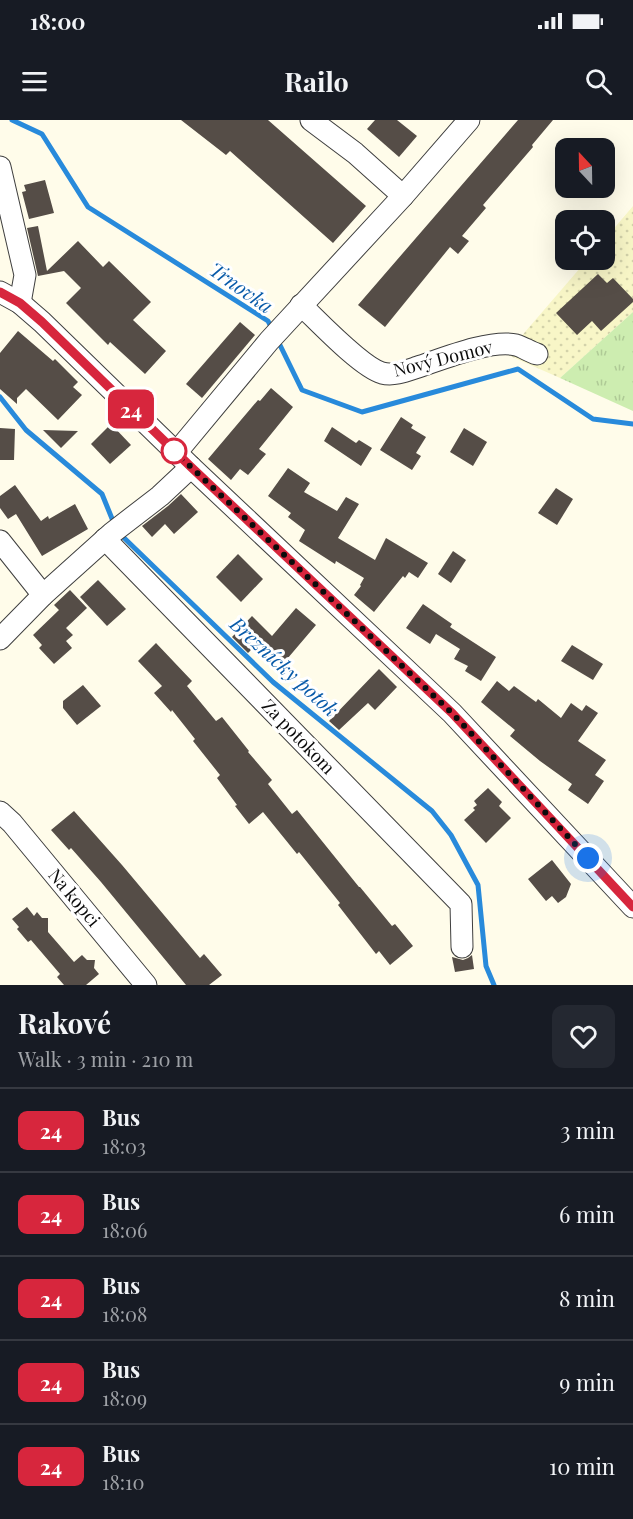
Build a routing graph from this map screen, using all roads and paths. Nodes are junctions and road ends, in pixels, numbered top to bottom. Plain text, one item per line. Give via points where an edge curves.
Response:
1 (311, 120) edge
2 (469, 120) edge
3 (0, 167) edge
4 (403, 196) junction
5 (0, 292) edge
6 (20, 303) junction
7 (301, 305) junction
8 (537, 354) dead end
9 (184, 460) junction
10 (113, 533) junction
11 (0, 541) edge
12 (43, 595) junction
13 (0, 639) edge
14 (0, 812) edge
15 (633, 907) edge
16 (462, 947) dead end
17 (146, 985) edge

1 - 4 street
2 - 4 street
3 - 6 street via 25,275
4 - 7 street
5 - 6 street
6 - 9 street
7 - 8 street, Nový Domov via 379,373 404,372 497,345 515,345
7 - 9 street via 274,334
9 - 10 street via 160,496
9 - 15 street via 452,713
10 - 12 street
10 - 16 street, Za potokom via 461,904
11 - 12 street
12 - 13 street
14 - 17 street, Na kopci

